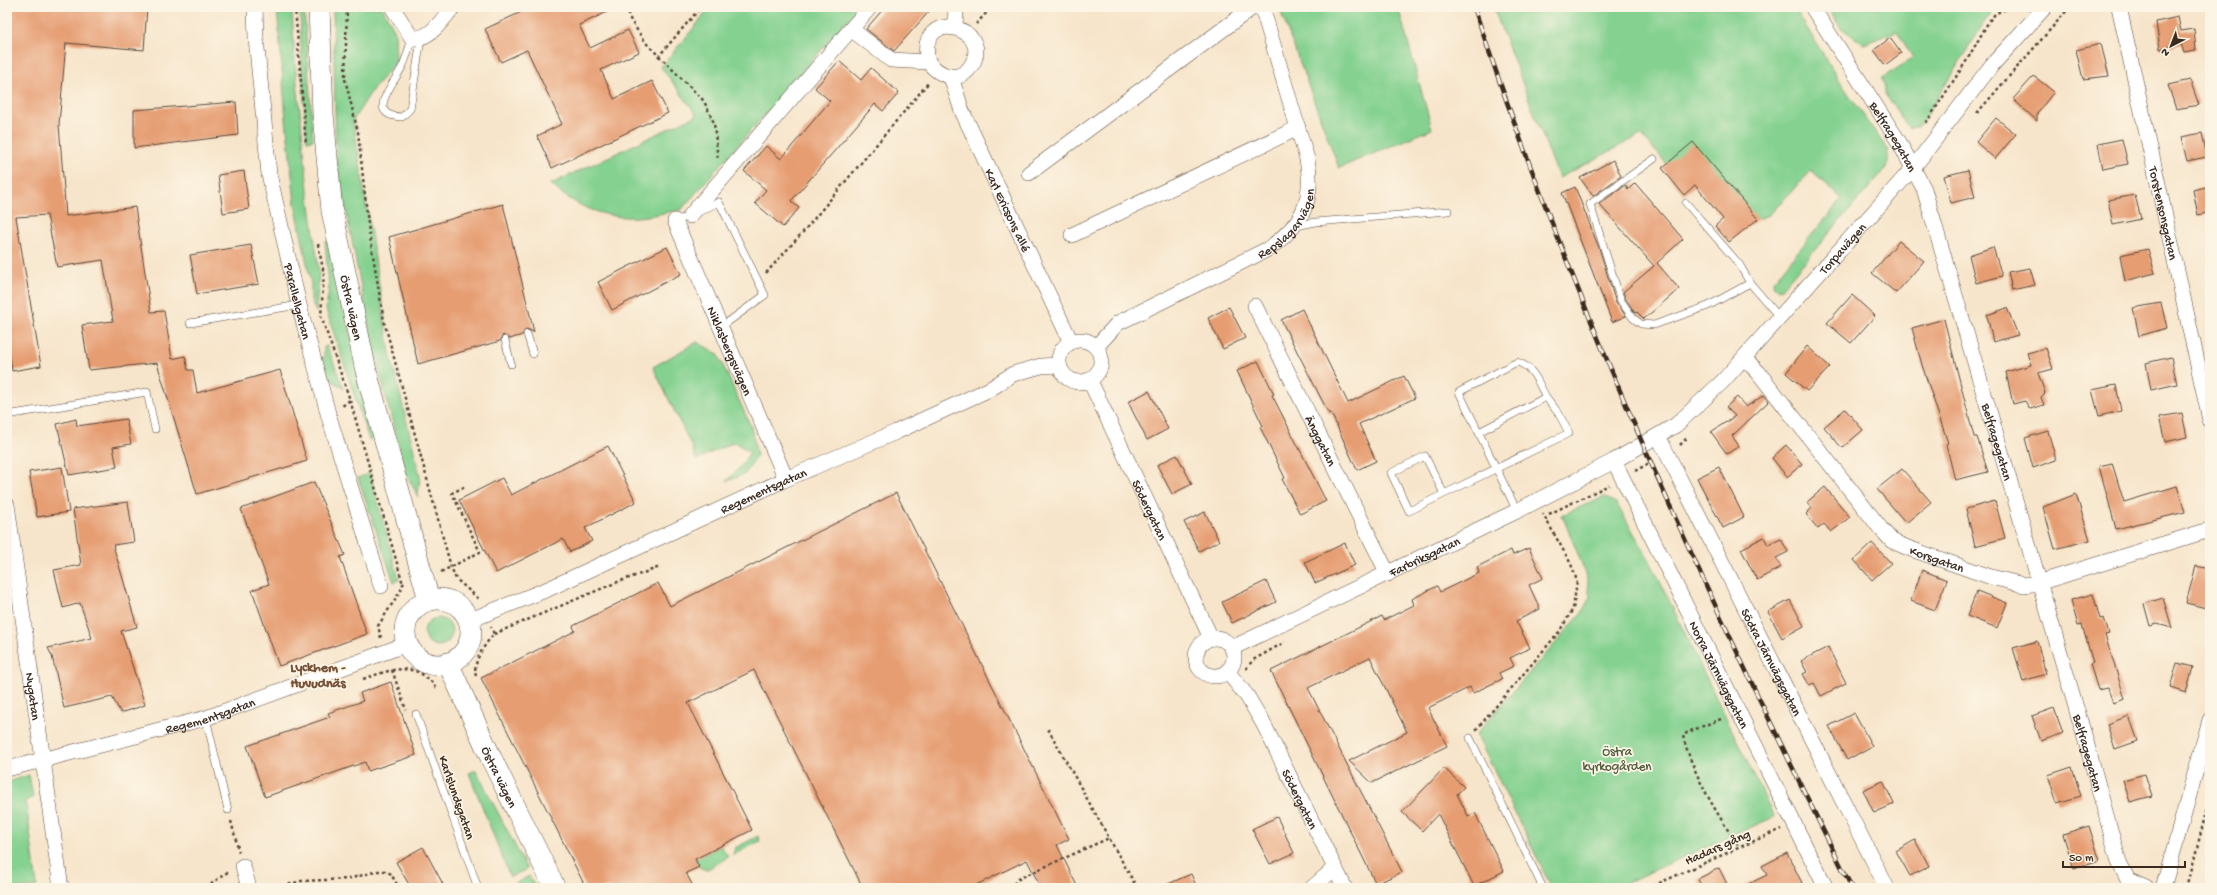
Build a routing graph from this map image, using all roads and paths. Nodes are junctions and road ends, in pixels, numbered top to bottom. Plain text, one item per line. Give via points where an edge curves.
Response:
1 (255, 7) edge
2 (318, 7) edge
3 (347, 7) edge
4 (392, 7) edge
5 (453, 7) edge
6 (625, 7) edge
7 (701, 7) edge
8 (870, 7) edge
9 (956, 7) edge
10 (992, 7) edge
11 (1253, 7) edge
12 (1262, 7) edge
13 (1812, 7) edge
14 (2012, 7) edge
15 (2045, 7) edge
16 (2070, 7) edge
17 (2119, 7) edge
18 (851, 29) junction
19 (962, 30) junction
20 (417, 39) junction
21 (658, 57) junction
22 (938, 71) junction
23 (1974, 116) dead end
24 (1298, 128) junction
25 (1923, 128) dead end
26 (1654, 159) dead end
27 (1913, 168) junction
28 (1029, 173) dead end
29 (720, 182) junction
30 (1686, 203) dead end
31 (1448, 211) dead end
32 (690, 216) junction
33 (676, 221) joint
34 (1295, 226) junction
35 (1072, 235) dead end
36 (757, 278) junction
37 (1750, 283) junction
38 (299, 305) junction
39 (1255, 306) dead end
40 (1781, 318) junction
41 (190, 323) dead end
42 (721, 327) junction
43 (527, 334) dead end
44 (505, 340) dead end
45 (1071, 342) junction
46 (1096, 347) junction
47 (532, 354) dead end
48 (1744, 358) junction
49 (511, 364) dead end
50 (1059, 365) junction
51 (1090, 380) junction
52 (1546, 397) junction
53 (350, 400) dead end
54 (7, 415) edge
55 (2210, 420) edge
56 (154, 429) dead end
57 (1479, 432) junction
58 (1658, 436) junction
59 (1614, 461) junction
60 (1496, 469) junction
61 (786, 479) junction
62 (466, 486) dead end
63 (1444, 494) junction
64 (7, 505) edge
65 (1518, 512) junction
66 (1537, 520) dead end
67 (2209, 530) dead end
68 (451, 567) junction
69 (660, 567) dead end
70 (1388, 574) junction
71 (422, 578) junction
72 (2038, 583) junction
73 (403, 584) junction
74 (381, 586) dead end
75 (429, 600) junction
76 (477, 617) junction
77 (494, 634) junction
78 (1211, 638) junction
79 (1289, 640) dead end
80 (407, 644) junction
81 (1232, 648) junction
82 (386, 651) junction
83 (448, 663) junction
84 (1227, 671) junction
85 (1246, 673) dead end
86 (478, 680) dead end
87 (355, 681) dead end
88 (416, 714) dead end
89 (206, 718) junction
90 (1721, 719) dead end
91 (2210, 720) edge
92 (1048, 729) dead end
93 (1470, 738) joint
94 (2206, 751) edge
95 (43, 760) junction
96 (7, 770) edge
97 (2210, 796) edge
98 (228, 810) joint
99 (1794, 823) junction
100 (1109, 838) junction
101 (1739, 847) junction
102 (243, 866) junction
103 (1335, 868) junction
104 (62, 888) edge
105 (206, 888) edge
106 (249, 888) edge
107 (277, 888) edge
108 (399, 888) edge
109 (478, 888) edge
110 (555, 888) edge
111 (1009, 888) edge
112 (1137, 888) edge
113 (1312, 888) edge
114 (1345, 888) edge
115 (1543, 888) edge
116 (1648, 888) edge
117 (1826, 888) edge
118 (1887, 888) edge
119 (2146, 888) edge
120 (2164, 888) edge
121 (2187, 888) edge

1 - 38 street, Parallellgatan via 269,174
2 - 71 street, Östra vägen via 323,114 332,211 366,372
3 - 68 path via 345,79 358,132 369,232 384,321
4 - 20 street
5 - 20 street via 430,33
6 - 21 path via 646,44
7 - 21 path
8 - 18 street
9 - 19 street
10 - 19 path
11 - 28 street
12 - 24 street, Repslagarvägen
13 - 27 street, Belfragegatan
14 - 25 path via 1996,13 1989,22
15 - 27 street, Torpavägen via 1992,65
16 - 23 path
17 - 55 street, Torstensonsgatan
18 - 22 street via 891,60
18 - 29 street
19 - 22 street via 944,27 934,32 928,41 926,46
19 - 22 street via 974,44 975,55 971,66 962,74
20 - 20 lane via 410,108 402,117 393,117 383,105 384,96
21 - 29 path via 686,82 706,107 714,123
22 - 36 path via 770,271
22 - 45 street, Karl Ericsons allé via 962,111
24 - 34 street, Repslagarvägen via 1311,178 1304,208
24 - 35 street
26 - 37 lane via 1590,204 1621,301 1633,318 1641,324 1654,325 1708,306
27 - 40 street, Torpavägen
27 - 72 street, Belfragegatan via 1924,189 1931,211
29 - 32 street
30 - 37 lane via 1739,264
31 - 34 lane
32 - 33 lane
32 - 36 lane via 719,202
33 - 42 street, Niklasbergsvägen
34 - 46 street, Repslagarvägen via 1268,249 1118,323
36 - 42 lane via 765,295
37 - 40 lane
38 - 41 lane
38 - 74 street, Parallellgatan via 329,417
39 - 70 street, Änggatan
40 - 48 street, Torpavägen
42 - 61 street, Niklasbergsvägen
43 - 47 lane
44 - 49 lane
45 - 46 street via 1084,340
45 - 50 street via 1061,352
46 - 51 street via 1100,353 1101,365 1098,373
48 - 58 street, Torpavägen via 1676,425
48 - 72 street, Korsgatan via 1758,372 1892,541 1992,578 2024,585
50 - 51 street via 1063,374 1070,380 1080,383
50 - 61 street, Regementsgatan via 1041,366 1013,374 990,389
51 - 78 street, Södergatan
52 - 57 lane
52 - 57 lane via 1534,374 1526,365 1517,362 1459,392
52 - 60 lane via 1569,433
53 - 73 path
54 - 56 lane via 147,392
57 - 60 lane
58 - 59 street, Torpavägen
58 - 118 street, Södra Järnvägsgatan
59 - 65 street, Farbriksgatan
59 - 99 street, Norra Järnvägsgatan
60 - 63 lane
60 - 65 lane
61 - 76 street, Regementsgatan via 548,589
62 - 68 path via 452,493 480,552
63 - 63 lane via 1425,456 1391,473 1409,511
64 - 95 street, Nygatan
65 - 70 street, Farbriksgatan
66 - 93 path via 1544,516 1571,564 1577,581 1573,609 1559,632
67 - 72 street, Korsgatan
68 - 71 path
68 - 76 path via 456,579 480,601
69 - 77 path via 615,583
70 - 81 street, Farbriksgatan
71 - 73 path
71 - 75 street, Östra vägen
72 - 119 street, Belfragegatan via 2119,862 2128,880
73 - 82 path via 378,626
75 - 76 street via 453,603
75 - 80 street via 417,607 408,617 405,631
76 - 77 path
76 - 83 street via 468,644 460,655
77 - 86 path via 486,643 476,666 475,674
78 - 81 street via 1223,639
78 - 84 street via 1198,648 1198,665 1202,671 1211,675 1218,676
79 - 85 path via 1253,660 1248,664
80 - 82 street, Regementsgatan
80 - 83 street via 412,653 424,662 439,665
81 - 84 street via 1234,661
82 - 87 path via 392,669
82 - 89 street, Regementsgatan
83 - 110 street, Östra vägen
84 - 103 street, Södergatan via 1247,696 1263,723
88 - 109 lane, Karlslundsgatan
89 - 95 street, Regementsgatan
89 - 98 lane
90 - 101 path via 1683,736 1687,752 1708,795
91 - 94 street
92 - 100 path
93 - 115 lane
94 - 120 street
95 - 96 street, Regementsgatan
95 - 104 street, Nygatan
97 - 121 path
98 - 102 path
99 - 101 path, Hadars gång
99 - 117 street, Norra Järnvägsgatan
100 - 111 path via 1020,878
100 - 112 path
101 - 116 path, Hadars gång
102 - 105 path via 228,872
102 - 106 street
103 - 113 street
103 - 114 street, Södergatan
107 - 108 path via 301,881 334,881 382,871 391,874

